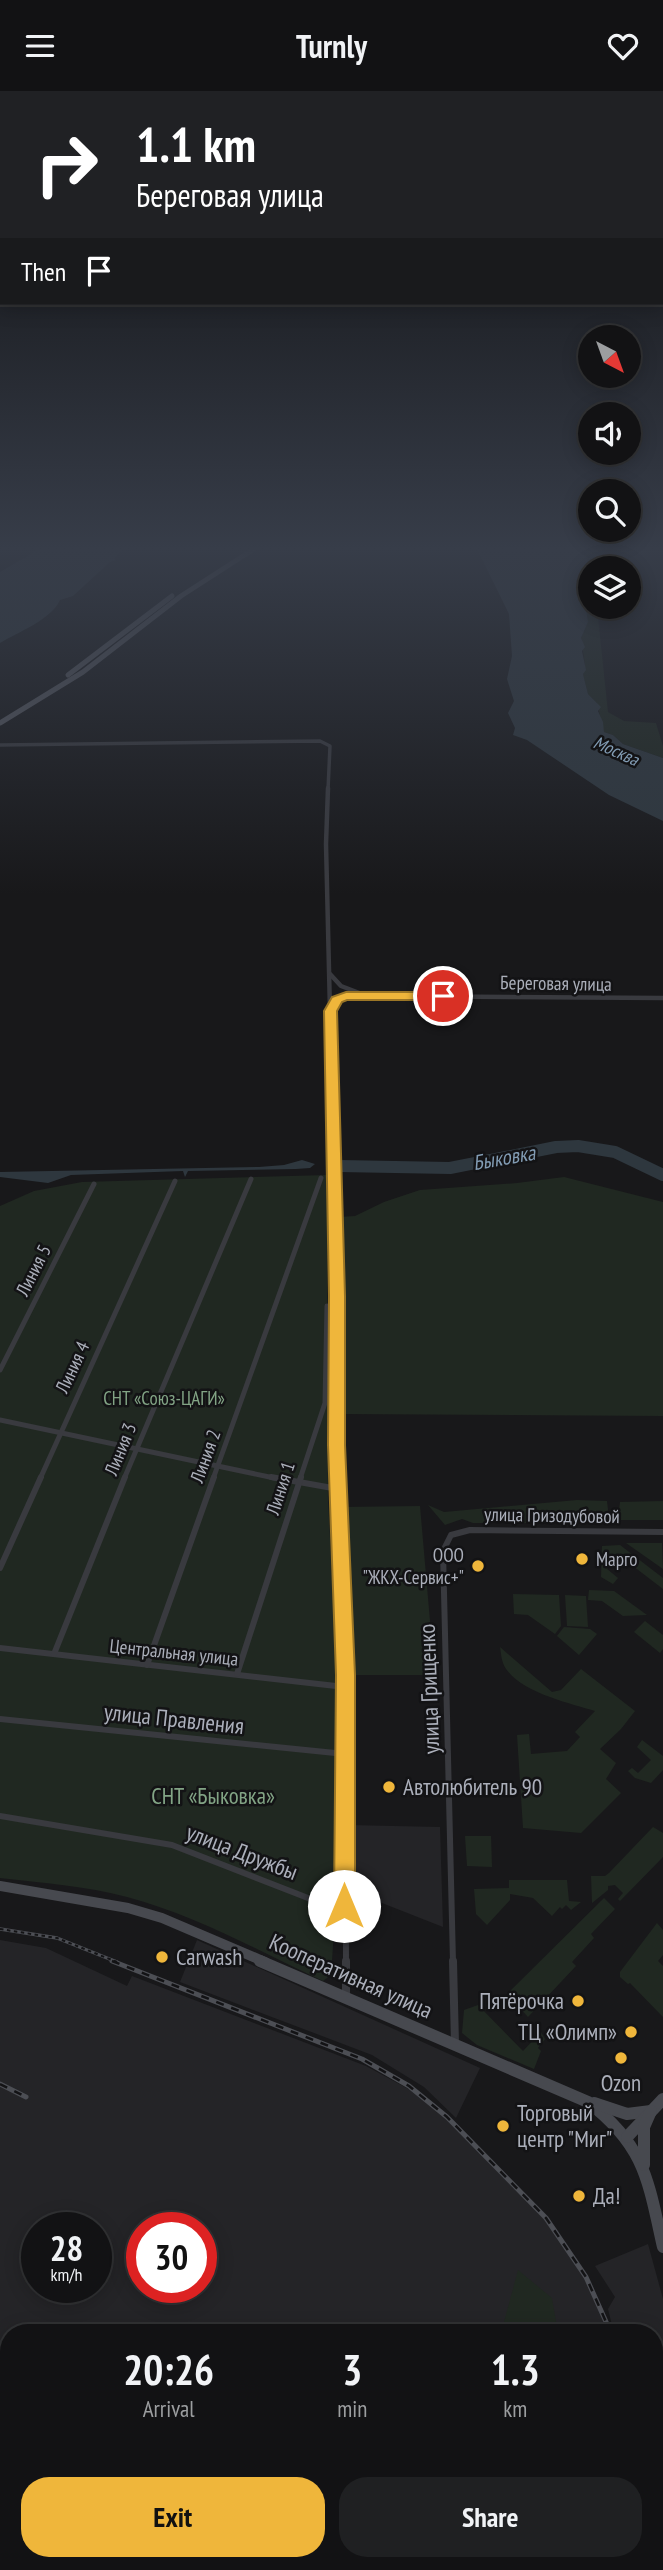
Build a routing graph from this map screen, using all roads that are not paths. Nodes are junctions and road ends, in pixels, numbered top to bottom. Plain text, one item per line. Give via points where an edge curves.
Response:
1 (83, 663) edge
2 (95, 663) edge
3 (0, 717) edge
4 (0, 723) edge
5 (0, 745) edge
6 (329, 971) junction
7 (368, 996) junction
8 (663, 998) edge
9 (331, 1011) junction
10 (321, 1178) dead end
11 (251, 1179) dead end
12 (175, 1181) dead end
13 (94, 1184) dead end
14 (327, 1306) dead end
15 (0, 1370) edge
16 (0, 1420) edge
17 (60, 1433) junction
18 (136, 1450) junction
19 (218, 1465) junction
20 (298, 1483) junction
21 (338, 1489) junction
22 (663, 1532) edge
23 (446, 1542) joint
24 (0, 1568) edge
25 (0, 1648) edge
26 (54, 1654) junction
27 (147, 1665) junction
28 (237, 1674) junction
29 (345, 1687) junction
30 (0, 1719) edge
31 (345, 1753) junction
32 (0, 1816) edge
33 (0, 1886) edge
34 (344, 1912) junction
35 (346, 1998) junction
36 (455, 2044) junction
37 (663, 2099) edge
38 (588, 2102) junction
39 (651, 2111) junction
40 (627, 2137) junction
41 (646, 2175) junction
42 (663, 2247) edge

1 - 3 main road
2 - 4 main road
5 - 6 street via 306,740 330,746 326,844
6 - 7 street via 341,986
6 - 9 street
7 - 8 street, Береговая улица
7 - 9 street, Береговая улица via 339,998
9 - 21 street
10 - 19 street, Линия 2
11 - 18 street, Линия 3
12 - 17 street, Линия 4
13 - 15 street, Линия 5
14 - 20 street, Линия 1 via 325,1403
16 - 17 street
17 - 18 street
17 - 24 street, Линия 4
18 - 19 street
18 - 26 street, Линия 3
19 - 20 street
19 - 27 street, Линия 2
20 - 21 street
20 - 28 street, Линия 1
21 - 29 street
22 - 23 street, улица Гризодубовой via 470,1529 451,1535
23 - 36 street, улица Грищенко
25 - 26 street, Центральная улица
26 - 27 street, Центральная улица
27 - 28 street, Центральная улица
28 - 29 street, Центральная улица
29 - 31 street
30 - 31 street, улица Правления
31 - 34 street
32 - 34 street, улица Дружбы via 172,1845
33 - 35 main road, Кооперативная улица via 116,1905 162,1918
34 - 35 street
35 - 36 main road, Кооперативная улица
36 - 38 main road, Кооперативная улица
37 - 39 main road
38 - 39 main road via 627,2115
38 - 40 main road, Кооперативная улица
39 - 40 main road
39 - 41 main road via 643,2138
40 - 41 main road, Кооперативная улица
41 - 42 main road

